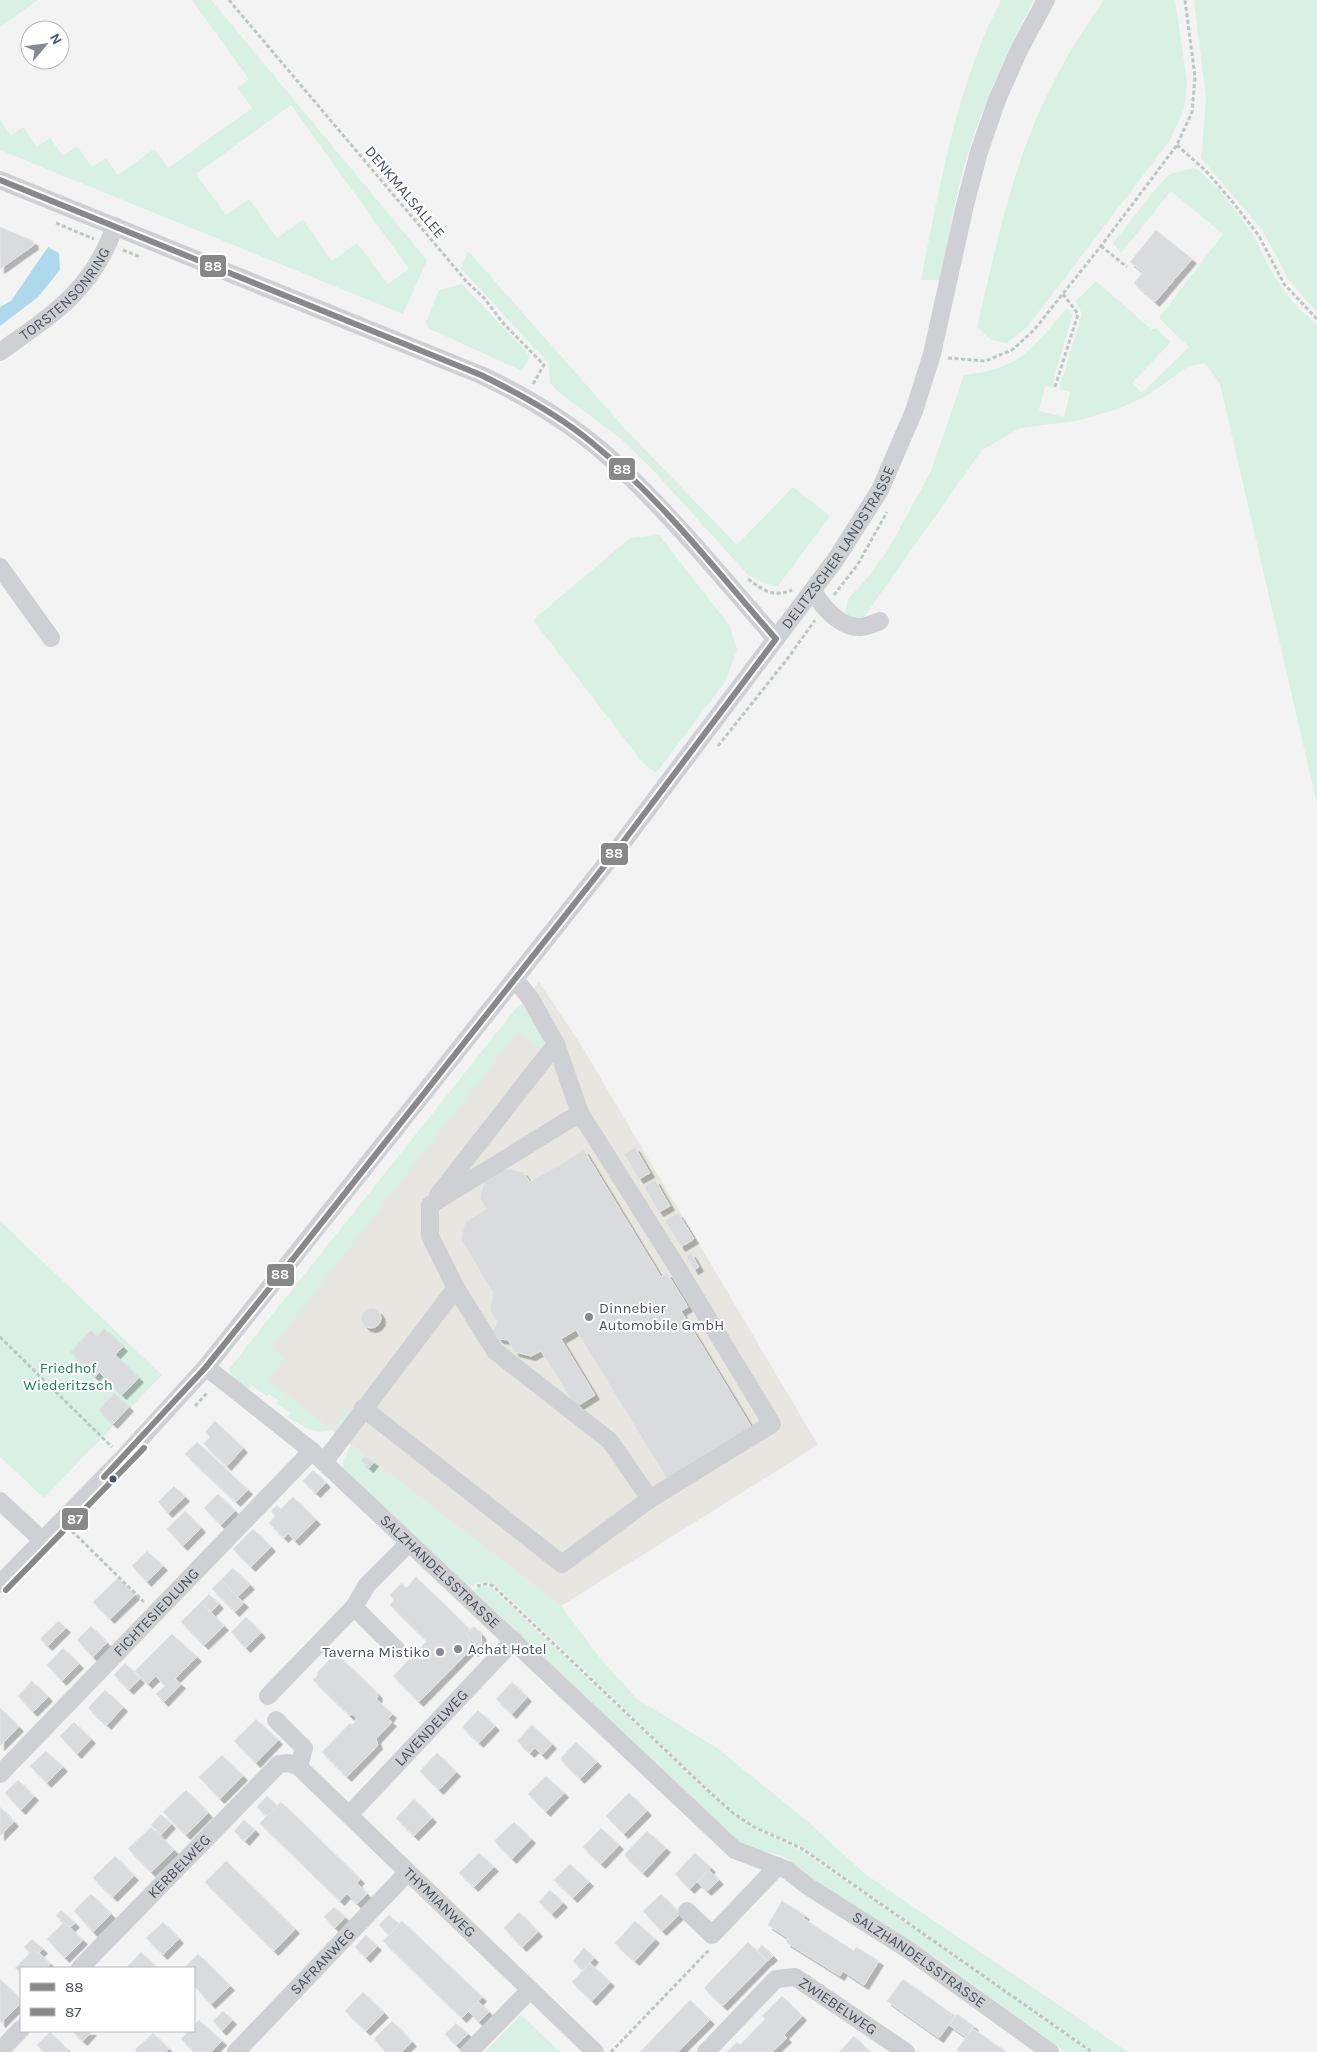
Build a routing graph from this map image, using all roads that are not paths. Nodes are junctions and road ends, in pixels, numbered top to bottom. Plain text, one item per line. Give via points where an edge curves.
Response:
1 (1046, 0) edge
2 (0, 180) edge
3 (115, 226) junction
4 (0, 352) edge
5 (0, 567) edge
6 (813, 592) junction
7 (880, 621) dead end
8 (51, 638) dead end
9 (776, 639) junction
10 (515, 979) junction
11 (556, 1044) junction
12 (580, 1113) junction
13 (430, 1205) junction
14 (456, 1288) junction
15 (206, 1367) junction
16 (363, 1408) junction
17 (318, 1456) junction
18 (650, 1499) junction
19 (0, 1501) edge
20 (43, 1541) junction
21 (409, 1543) junction
22 (0, 1584) edge
23 (354, 1607) junction
24 (514, 1640) junction
25 (397, 1650) dead end
26 (268, 1696) dead end
27 (276, 1720) dead end
28 (299, 1767) junction
29 (0, 1774) edge
30 (349, 1815) junction
31 (778, 1866) junction
32 (408, 1872) junction
33 (687, 1912) dead end
34 (81, 1967) edge
35 (530, 1990) junction
36 (20, 2030) edge
37 (0, 2051) edge
38 (236, 2052) edge
39 (470, 2052) edge
40 (595, 2052) edge
41 (706, 2052) edge
42 (906, 2052) edge
43 (1050, 2052) edge

1 - 6 street, DELITZSCHER LANDSTRASSE via 1019,50 979,152 932,354 914,411 880,490
2 - 3 street
3 - 4 street, TORSTENSONRING via 91,275 61,308
3 - 9 street via 481,375 526,397 569,425 622,469
5 - 8 street
6 - 7 street via 824,608 842,621 860,627
6 - 9 street, DELITZSCHER LANDSTRASSE
9 - 10 street, DELITZSCHER LANDSTRASSE
10 - 11 street via 530,998
10 - 15 street, DELITZSCHER LANDSTRASSE
11 - 12 street
11 - 13 street
12 - 13 street
12 - 18 street via 772,1424
13 - 14 street via 430,1236
14 - 16 street, FICHTESIEDLUNG
14 - 18 street via 495,1351 610,1440
15 - 17 street, SALZHANDELSSTRASSE
15 - 20 street, DELITZSCHER LANDSTRASSE
16 - 17 street, FICHTESIEDLUNG
16 - 18 street via 562,1564
17 - 21 street, SALZHANDELSSTRASSE
17 - 29 street, FICHTESIEDLUNG via 156,1613
19 - 20 street
20 - 22 street, DELITZSCHER LANDSTRASSE
21 - 23 street via 367,1585
21 - 24 street, SALZHANDELSSTRASSE
23 - 25 street
23 - 26 street
24 - 30 street, LAVENDELWEG
24 - 31 street, SALZHANDELSSTRASSE via 735,1850
27 - 28 street via 304,1748
28 - 30 street, THYMIANWEG
28 - 34 street, KERBELWEG via 279,1764
30 - 32 street, THYMIANWEG
31 - 33 street via 712,1935
31 - 43 street, SALZHANDELSSTRASSE via 907,1949
32 - 35 street, THYMIANWEG
32 - 38 street, SAFRANWEG
35 - 39 street
35 - 40 street, THYMIANWEG
36 - 37 street
41 - 42 street, ZWIEBELWEG via 776,1979 794,1977

